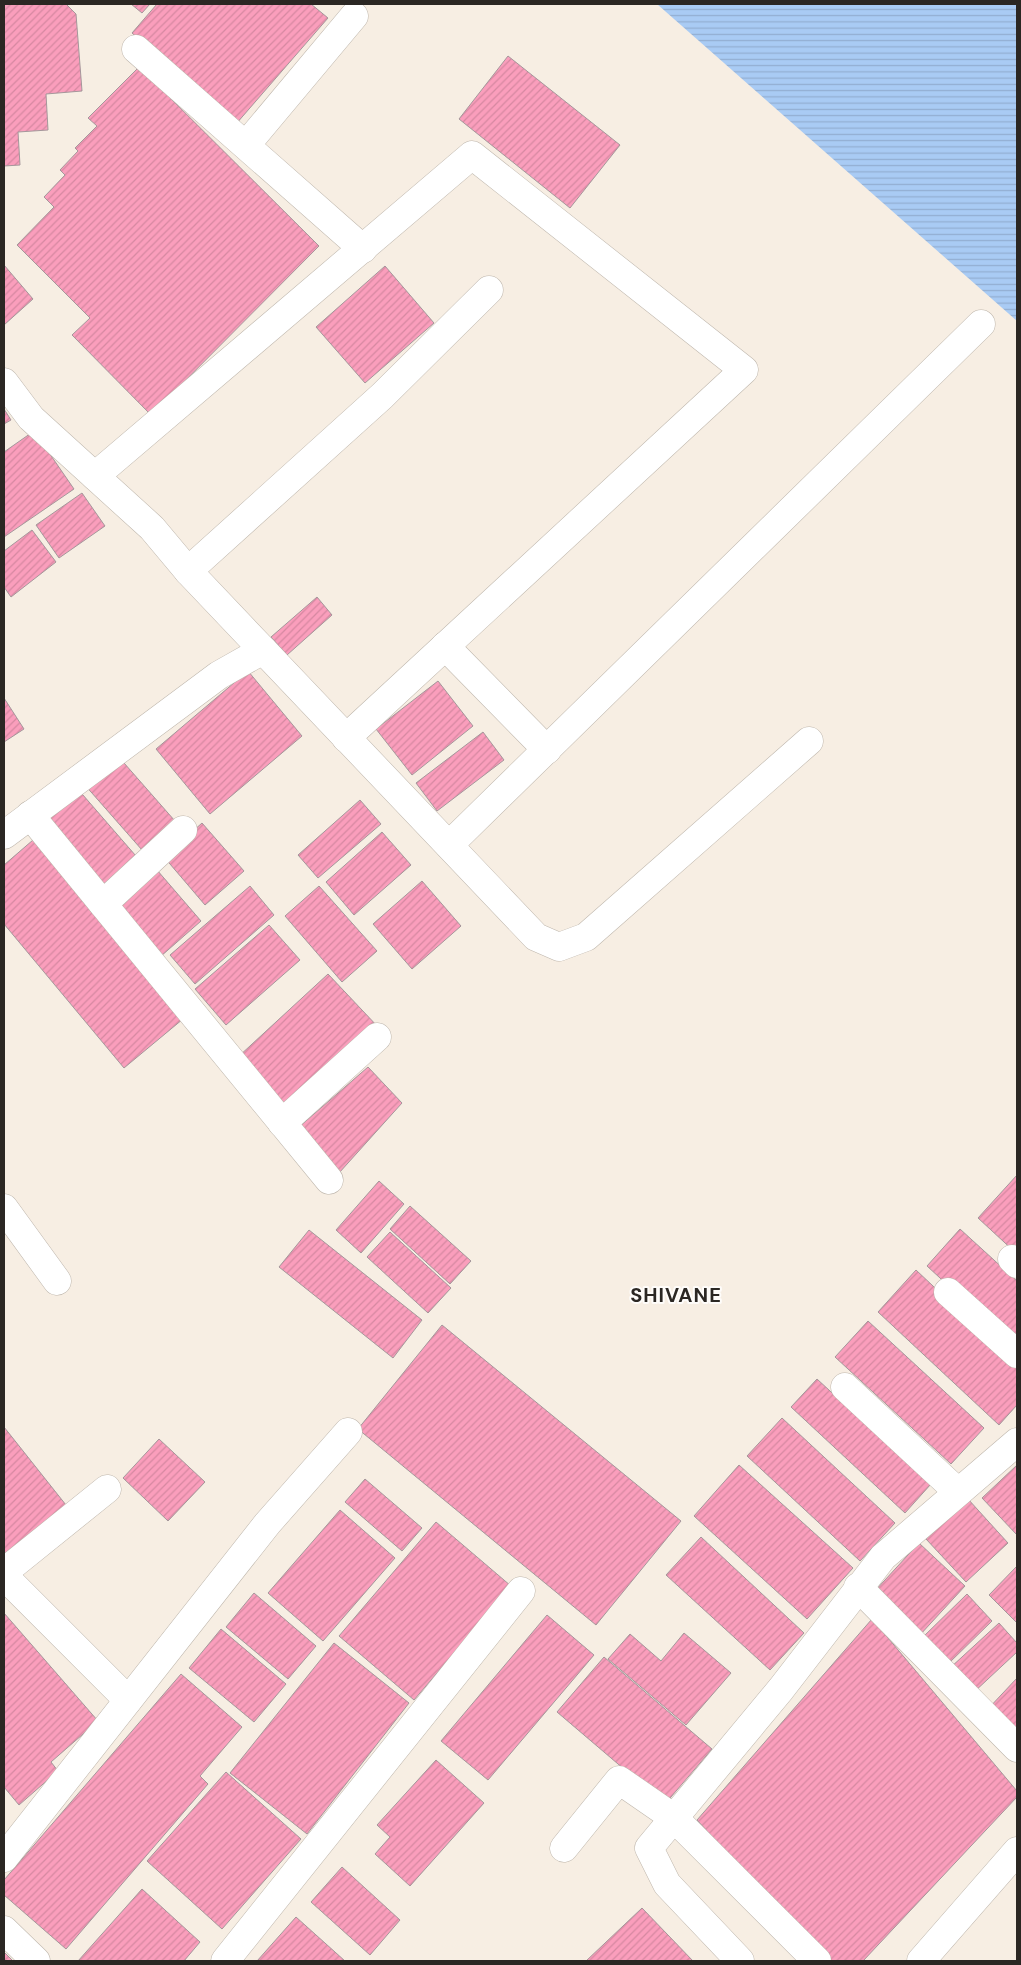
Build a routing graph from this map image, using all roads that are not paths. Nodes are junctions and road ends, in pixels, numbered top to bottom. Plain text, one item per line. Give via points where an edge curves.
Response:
1 (354, 16) dead end
2 (136, 49) dead end
3 (246, 145) junction
4 (363, 249) junction
5 (488, 290) dead end
6 (981, 324) dead end
7 (4, 382) edge
8 (95, 476) junction
9 (188, 571) junction
10 (445, 646) junction
11 (263, 650) junction
12 (346, 738) junction
13 (809, 741) dead end
14 (547, 750) junction
15 (30, 815) junction
16 (183, 830) dead end
17 (4, 835) edge
18 (449, 845) junction
19 (103, 904) junction
20 (377, 1037) dead end
21 (282, 1123) junction
22 (329, 1180) dead end
23 (4, 1208) edge
24 (57, 1281) dead end
25 (948, 1292) dead end
26 (1017, 1354) edge
27 (845, 1387) dead end
28 (348, 1432) dead end
29 (1017, 1442) edge
30 (107, 1489) dead end
31 (958, 1492) junction
32 (4, 1574) edge
33 (858, 1587) junction
34 (521, 1591) dead end
35 (128, 1700) junction
36 (1017, 1748) edge
37 (674, 1818) junction
38 (564, 1848) dead end
39 (1017, 1851) edge
40 (4, 1858) edge
41 (4, 1930) edge
42 (36, 1961) edge
43 (225, 1961) edge
44 (740, 1961) edge
45 (817, 1961) edge
46 (921, 1961) edge

1 - 3 street
2 - 3 street
3 - 4 street
4 - 8 street
4 - 10 street via 472,155 744,370
5 - 9 street via 382,396
6 - 14 street
7 - 8 street via 31,418
8 - 9 street via 152,528
9 - 11 street
10 - 12 street
10 - 14 street
11 - 12 street
11 - 15 street via 219,675
12 - 18 street
13 - 18 street via 586,937 558,947 536,937
14 - 18 street
15 - 17 street
15 - 19 street
16 - 19 street
19 - 21 street
20 - 21 street
21 - 22 street
23 - 24 street
25 - 26 street
27 - 31 street
28 - 35 street via 267,1524
29 - 31 street
30 - 32 street
31 - 33 street via 883,1557
32 - 35 street
33 - 36 street
33 - 37 street via 781,1689
34 - 43 street
35 - 40 street
37 - 38 street via 619,1780
37 - 44 street via 650,1848 667,1884
37 - 45 street
39 - 46 street
41 - 42 street

